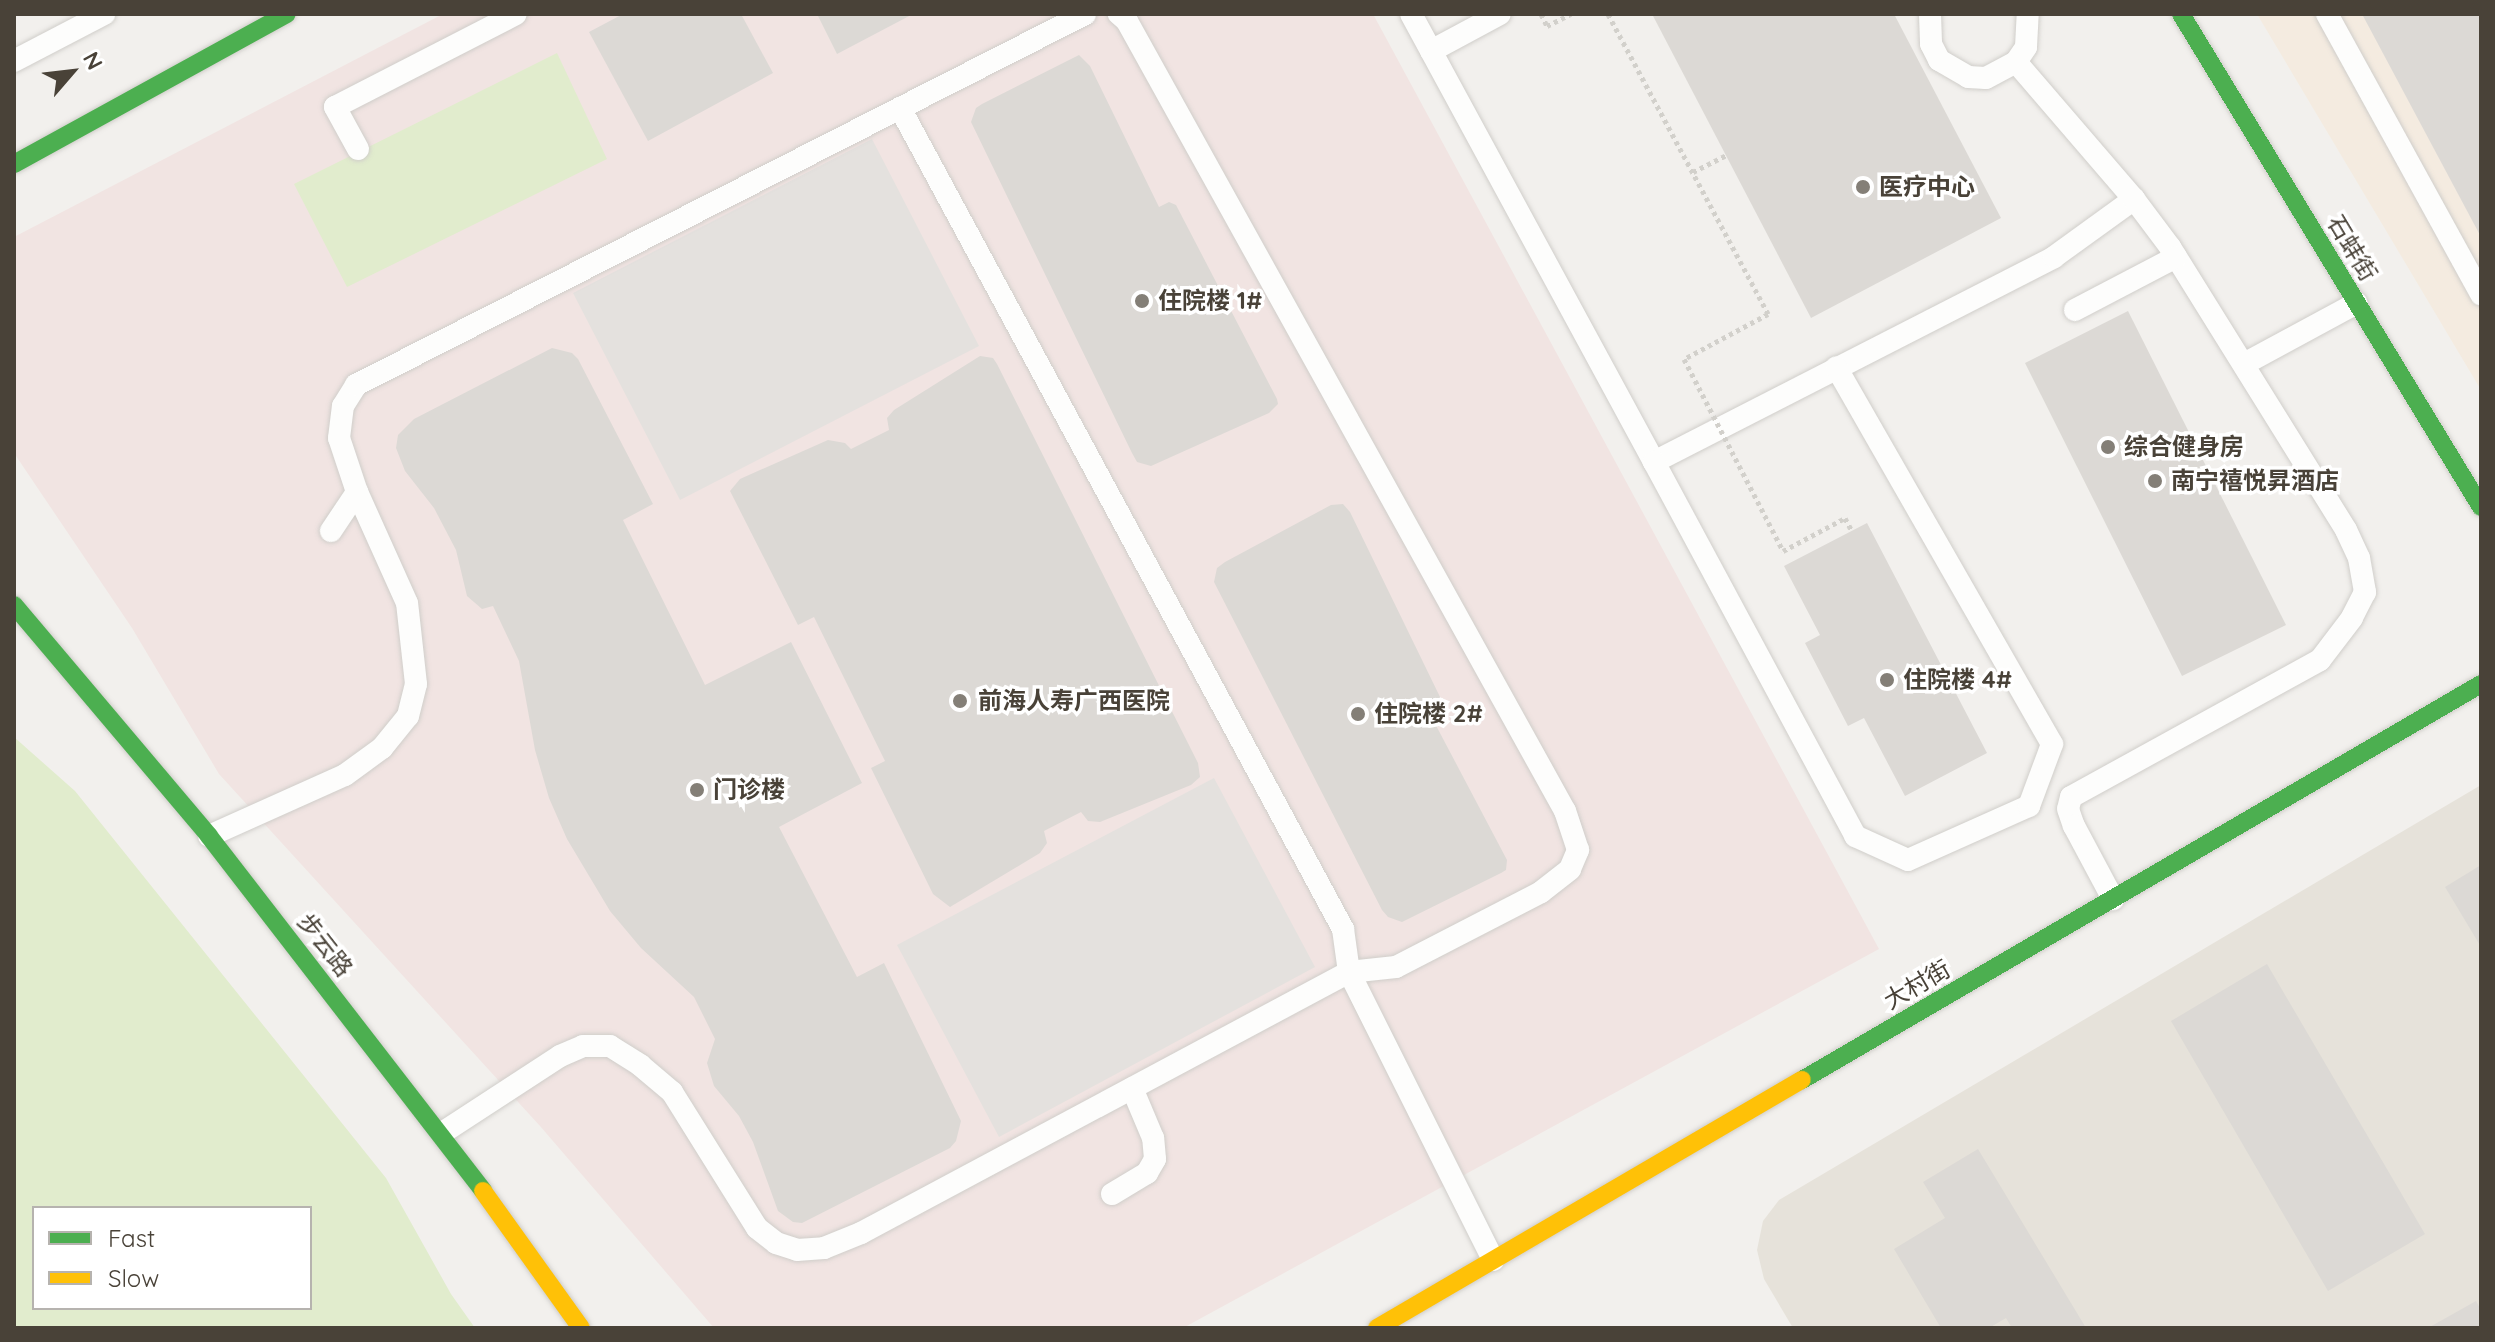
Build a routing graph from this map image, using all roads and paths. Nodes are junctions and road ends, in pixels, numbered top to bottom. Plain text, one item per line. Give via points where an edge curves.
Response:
1 (104, 14) edge
2 (287, 14) edge
3 (1085, 14) edge
4 (1119, 14) edge
5 (1411, 14) edge
6 (1500, 14) edge
7 (1541, 14) edge
8 (1571, 14) edge
9 (1608, 14) edge
10 (1930, 14) edge
11 (2181, 14) edge
12 (2327, 14) edge
13 (512, 15) edge
14 (2034, 18) edge
15 (1431, 51) junction
16 (14, 61) edge
17 (2016, 62) junction
18 (900, 108) junction
19 (358, 149) dead end
20 (1726, 155) dead end
21 (14, 164) edge
22 (1693, 172) junction
23 (2134, 199) junction
24 (2176, 257) junction
25 (2481, 294) edge
26 (2357, 303) junction
27 (2075, 310) dead end
28 (2244, 364) junction
29 (1836, 367) junction
30 (1654, 462) junction
31 (357, 492) junction
32 (2481, 507) edge
33 (331, 531) dead end
34 (1852, 531) dead end
35 (14, 605) edge
36 (2481, 684) edge
37 (2041, 773) junction
38 (2071, 797) junction
39 (209, 836) junction
40 (2113, 899) junction
41 (1349, 972) junction
42 (1132, 1088) junction
43 (442, 1133) junction
44 (1112, 1194) dead end
45 (1493, 1260) junction
46 (581, 1328) edge
47 (1377, 1328) edge

1 - 16 lane
2 - 21 street
3 - 18 lane
4 - 41 lane via 1574,833 1578,850 1570,869 1541,892 1396,967
5 - 15 lane
6 - 15 lane
7 - 8 path via 1547,26
9 - 22 path, bridge
10 - 17 lane via 1931,44 1953,71 1986,78
11 - 26 street, 石蚌街
12 - 25 lane
13 - 19 lane via 335,107
14 - 17 lane
15 - 30 lane
17 - 23 lane
18 - 31 lane via 356,385 343,406 339,438
18 - 41 lane via 1343,929
20 - 22 path
22 - 34 path, bridge via 1768,314 1684,359 1783,551 1845,518
23 - 24 lane
23 - 29 lane via 2054,257
24 - 27 lane
24 - 28 lane
26 - 28 lane
26 - 32 street, 石蚌街
28 - 38 lane via 2346,530 2359,558 2365,592 2320,660
29 - 30 lane
29 - 37 lane via 2052,744
30 - 37 lane via 1855,836 1908,860 2029,806
31 - 33 lane
31 - 39 lane via 407,603 416,684 408,716 382,748 345,775
35 - 39 street, 步云路
36 - 40 street, 大村街
37 - 38 lane
38 - 40 lane via 2068,809 2074,826
39 - 43 street, 步云路
40 - 45 street, 大村街
41 - 42 lane
41 - 45 lane
42 - 43 lane via 861,1233 824,1248 797,1250 757,1228 672,1092 610,1046 583,1046 560,1056
42 - 44 lane via 1153,1138 1155,1159 1147,1173
43 - 46 street, 步云路
45 - 47 street, 大村街

